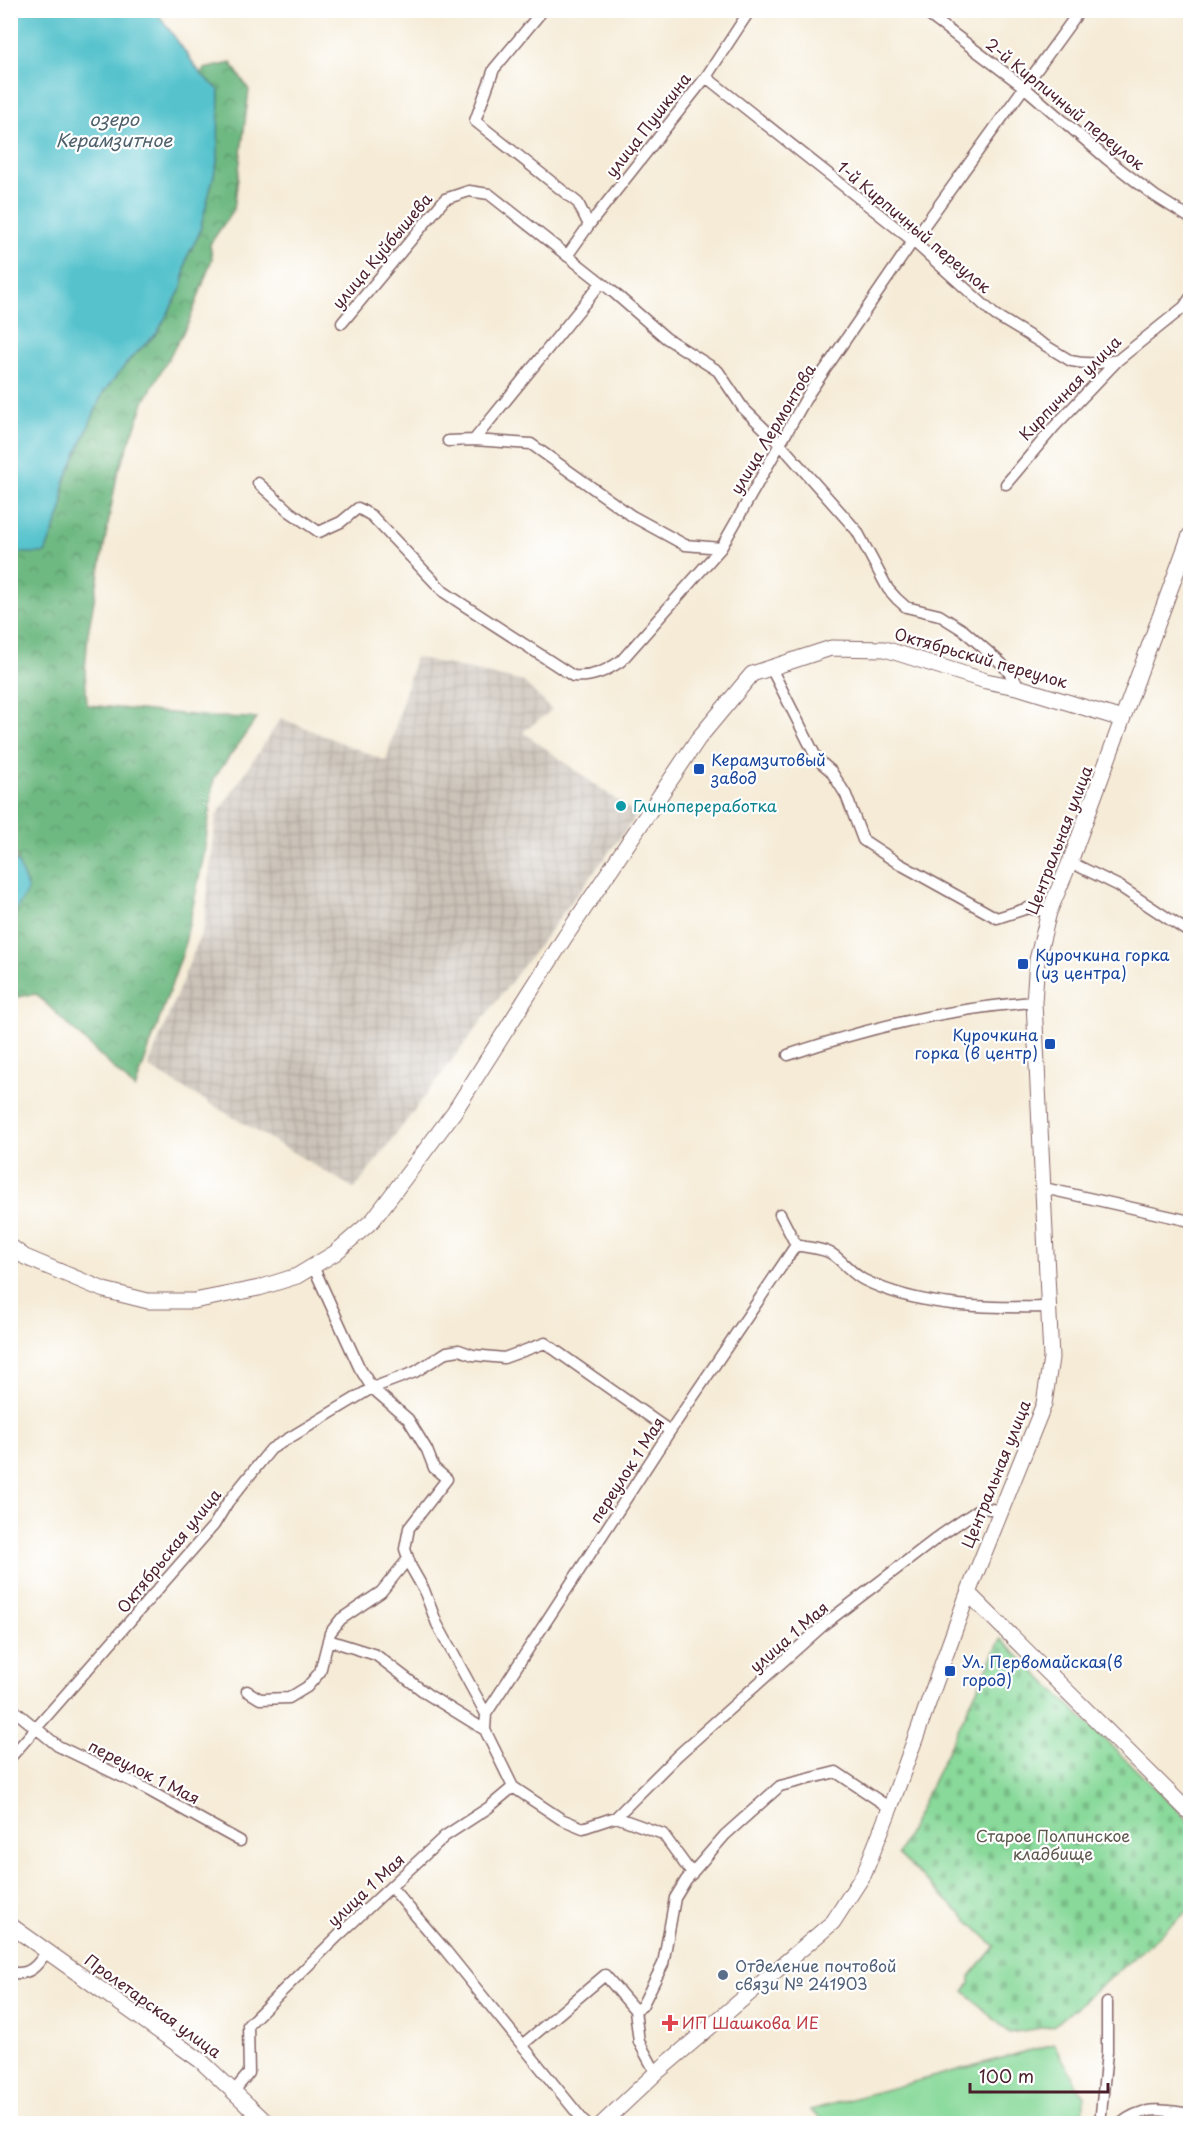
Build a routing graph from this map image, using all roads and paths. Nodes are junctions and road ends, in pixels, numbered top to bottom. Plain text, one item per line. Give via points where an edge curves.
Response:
1 (543, 10) edge
2 (750, 10) edge
3 (922, 10) edge
4 (1080, 10) edge
5 (706, 77) junction
6 (1024, 87) junction
7 (1191, 218) edge
8 (589, 225) junction
9 (913, 241) junction
10 (567, 255) junction
11 (601, 284) junction
12 (1191, 298) edge
13 (342, 323) dead end
14 (1118, 360) junction
15 (474, 440) junction
16 (448, 441) dead end
17 (781, 445) junction
18 (258, 483) dead end
19 (1006, 484) dead end
20 (1191, 534) edge
21 (721, 548) junction
22 (770, 666) junction
23 (1021, 688) junction
24 (1122, 719) junction
25 (1070, 862) junction
26 (1048, 912) junction
27 (1191, 933) edge
28 (1034, 1002) junction
29 (788, 1055) dead end
30 (1044, 1188) junction
31 (780, 1215) dead end
32 (1191, 1221) edge
33 (796, 1245) junction
34 (10, 1246) edge
35 (313, 1266) junction
36 (1048, 1307) junction
37 (372, 1388) junction
38 (670, 1431) junction
39 (1000, 1510) junction
40 (408, 1559) junction
41 (968, 1593) junction
42 (328, 1640) junction
43 (247, 1691) dead end
44 (10, 1707) edge
45 (486, 1714) junction
46 (36, 1728) junction
47 (485, 1730) junction
48 (10, 1758) edge
49 (513, 1787) junction
50 (890, 1808) junction
51 (1191, 1813) edge
52 (616, 1817) junction
53 (240, 1841) dead end
54 (692, 1874) junction
55 (391, 1887) junction
56 (10, 1925) edge
57 (47, 1951) junction
58 (10, 1972) edge
59 (1107, 2003) dead end
60 (635, 2010) junction
61 (522, 2045) junction
62 (656, 2073) junction
63 (234, 2091) junction
64 (1191, 2114) edge
65 (268, 2124) edge
66 (586, 2124) edge
67 (602, 2124) edge
68 (1100, 2124) edge
69 (1120, 2124) edge

1 - 8 street via 494,69 474,121 578,203
2 - 5 street, улица Пушкина
3 - 6 street, 2-й Кирпичный переулок
4 - 6 street, улица Лермонтова
5 - 8 street, улица Пушкина
5 - 9 street, 1-й Кирпичный переулок
6 - 7 street, 2-й Кирпичный переулок via 1107,159
6 - 9 street, улица Лермонтова
8 - 10 street, улица Пушкина
9 - 14 street, 1-й Кирпичный переулок via 995,315 1071,361 1096,364
9 - 17 street, улица Лермонтова via 809,393
10 - 11 street, улица Куйбышева
10 - 13 street, улица Куйбышева via 489,194 469,191 445,199
11 - 15 street
11 - 17 street, улица Куйбышева via 666,338 718,371 743,408
12 - 14 street, Кирпичная улица
14 - 19 street, Кирпичная улица
15 - 16 street
15 - 21 street via 531,444 641,521 685,545
17 - 21 street, улица Лермонтова
17 - 23 street, улица Куйбышева via 857,531 884,583 897,599 906,607 939,615 963,630 1002,664
18 - 21 street, улица Лермонтова via 319,532 341,522 358,508 372,516 444,592 573,676 602,673 621,661
20 - 24 street
22 - 23 street, Октябрьский переулок via 831,648 885,649
22 - 26 street via 817,759 831,771 846,795 863,840 997,918 1028,908
22 - 35 street, Октябрьский переулок via 752,674 698,739 565,936 454,1112 373,1220 336,1253
23 - 24 street, Октябрьский переулок
24 - 25 street, Центральная улица
25 - 26 street, Центральная улица
25 - 27 street via 1119,886
26 - 28 street, Центральная улица via 1037,960
28 - 29 street via 923,1017
28 - 30 street, Центральная улица
30 - 32 street
30 - 36 street, Центральная улица
31 - 33 street
33 - 36 street via 830,1252 862,1279 941,1303
33 - 38 street, переулок 1 Мая
34 - 35 street, Октябрьский переулок via 25,1257 104,1290 148,1301 194,1301 260,1288 297,1276
35 - 37 street
36 - 39 street, Центральная улица via 1051,1358 1046,1396
37 - 38 street, Октябрьская улица via 415,1372 447,1352 459,1350 504,1358 545,1343
37 - 40 street via 408,1419 434,1468 447,1479 410,1528 405,1549
37 - 46 street, Октябрьская улица via 271,1449 214,1525
38 - 45 street, переулок 1 Мая
39 - 41 street, Центральная улица
39 - 52 street, улица 1 Мая via 981,1508 827,1622 677,1756
40 - 42 street via 381,1592 341,1619
40 - 45 street
41 - 50 street, Центральная улица
41 - 51 street
42 - 43 street via 320,1672 307,1687 289,1698 260,1699
42 - 47 street via 376,1655 427,1694
44 - 46 street, переулок 1 Мая
45 - 47 street
46 - 48 street, Октябрьская улица
46 - 53 street, переулок 1 Мая via 58,1746
47 - 49 street
49 - 52 street via 561,1819 583,1828
49 - 55 street, улица 1 Мая via 445,1836
50 - 54 street via 836,1772 780,1786 725,1834
50 - 62 street, Центральная улица via 864,1874 833,1922
52 - 54 street via 663,1834
54 - 60 street via 675,1898 663,1964 642,2006
55 - 61 street
55 - 63 street, улица 1 Мая via 248,2025 249,2073
56 - 57 street, Пролетарская улица
57 - 58 street via 38,1966 19,1974
57 - 63 street, Пролетарская улица via 183,2048
59 - 68 street
60 - 61 street via 605,1975
60 - 62 street via 639,2042
61 - 66 street
62 - 67 street, Центральная улица
63 - 65 street, Пролетарская улица
64 - 69 street via 1155,2109 1132,2114

